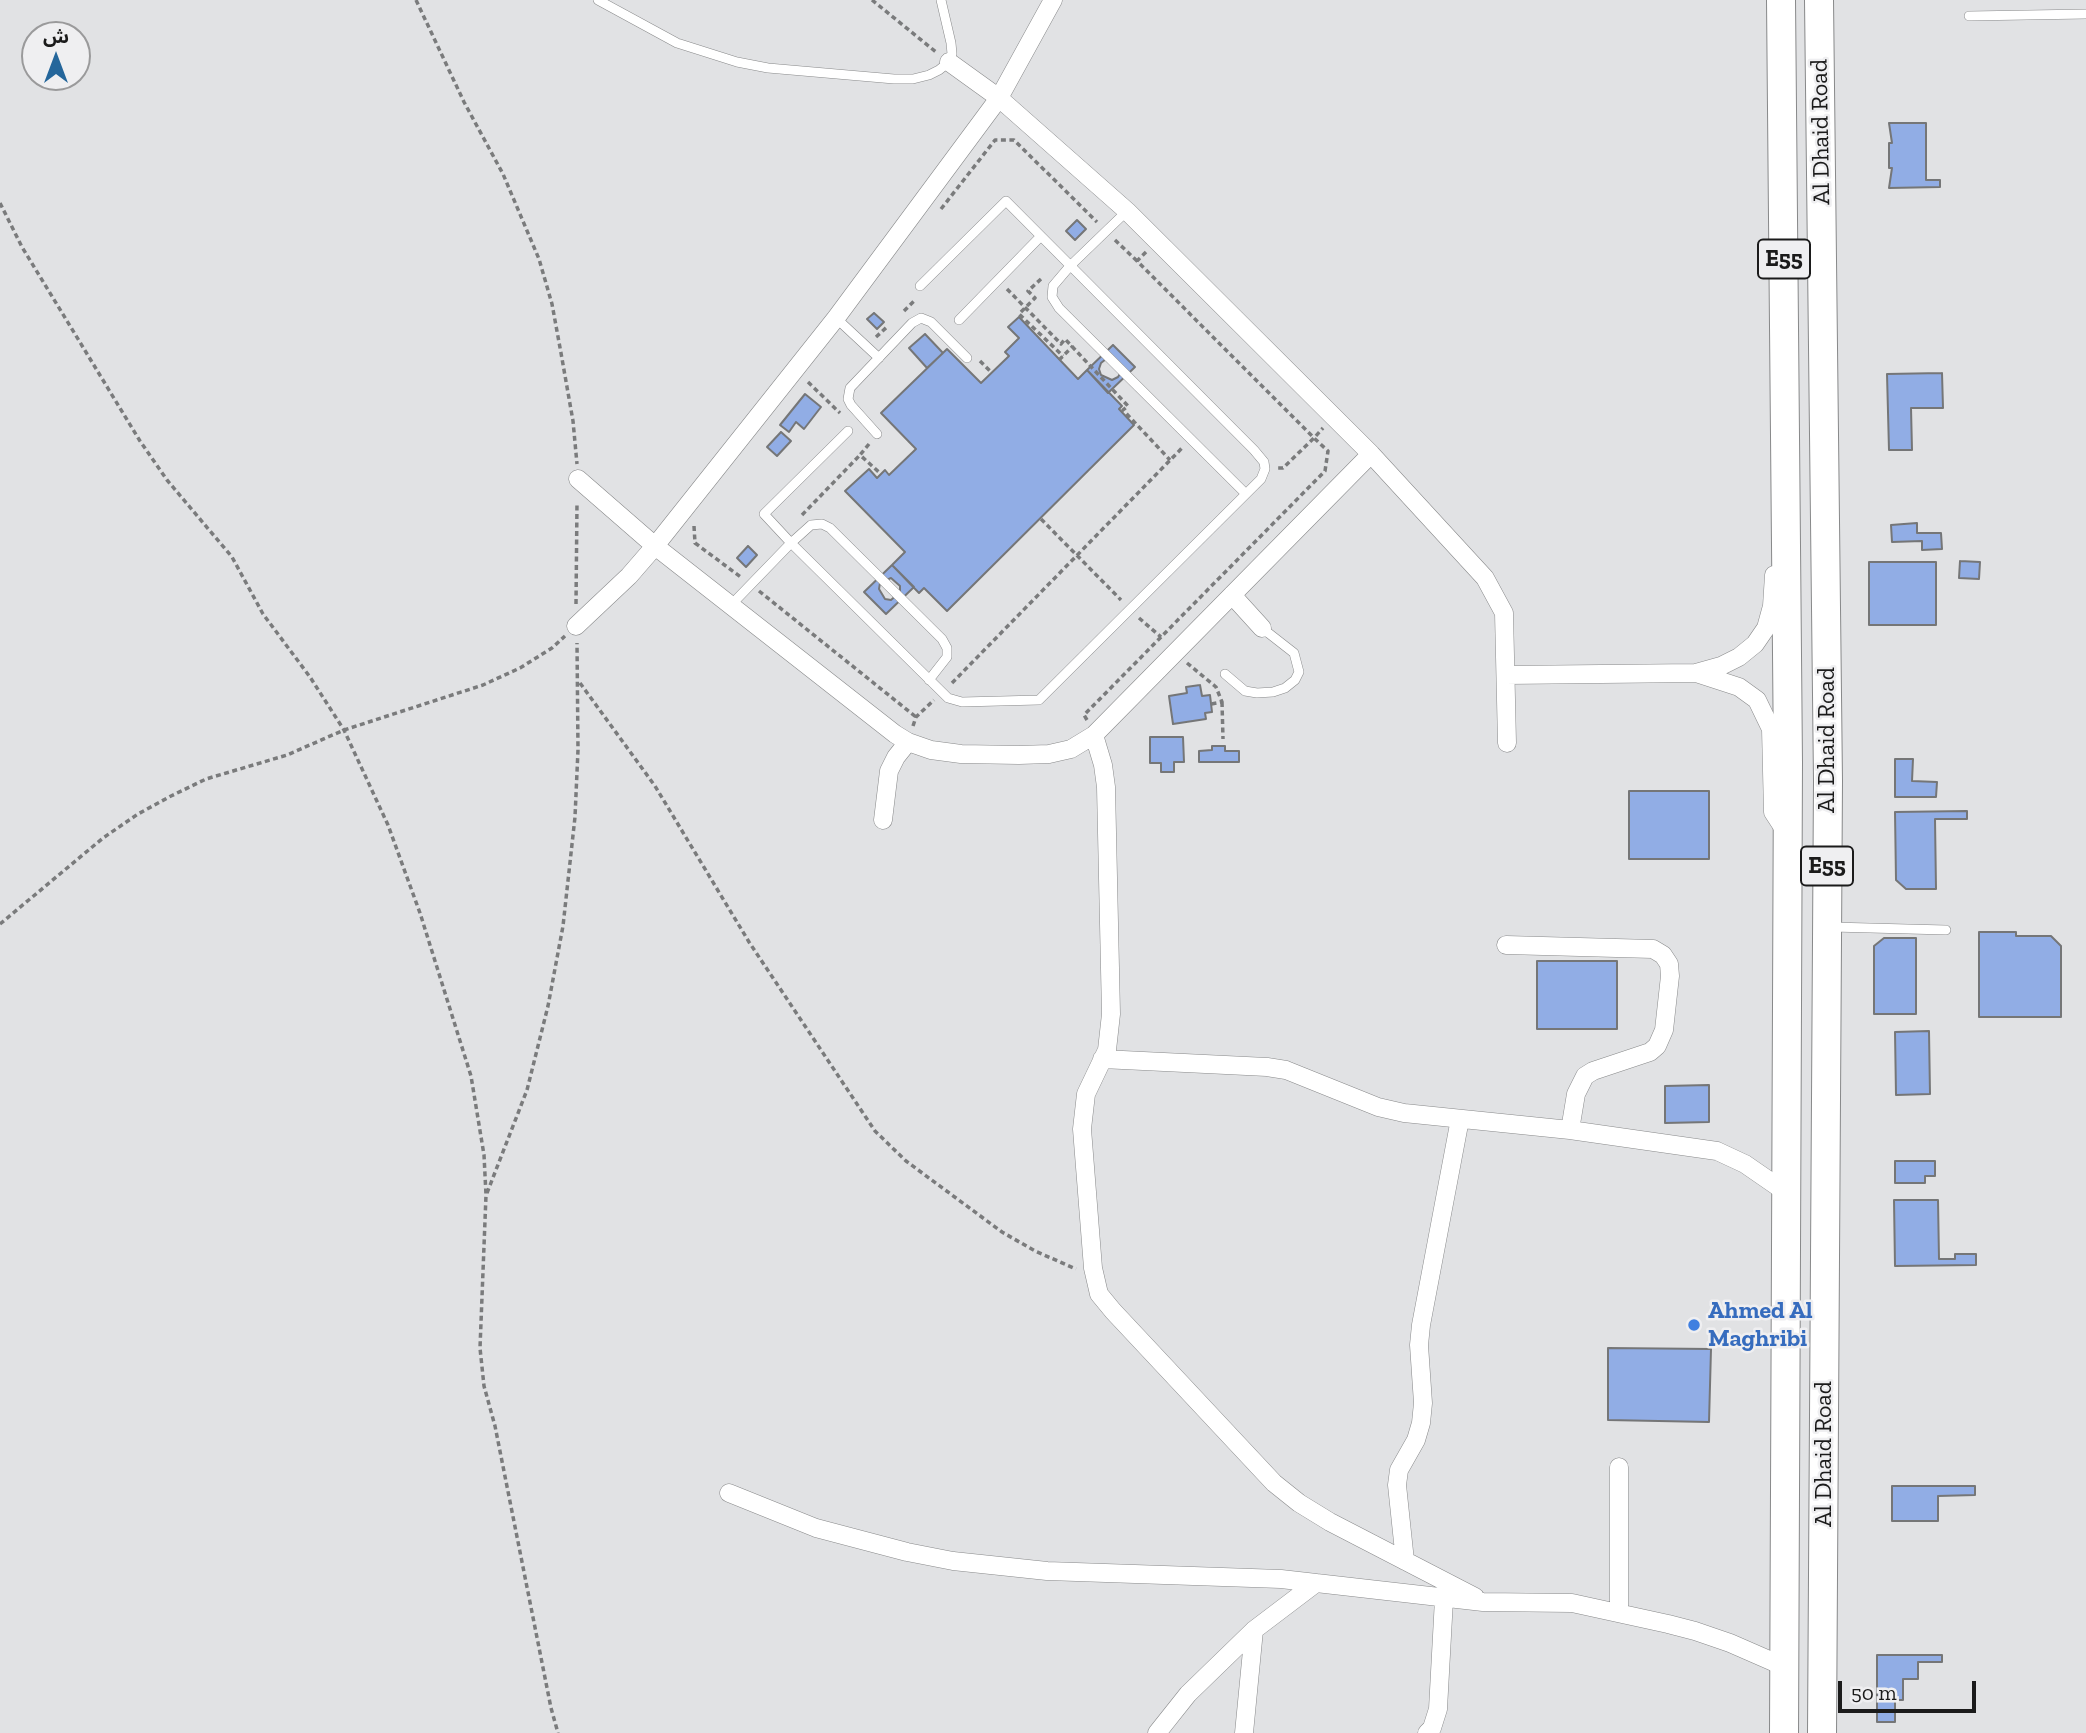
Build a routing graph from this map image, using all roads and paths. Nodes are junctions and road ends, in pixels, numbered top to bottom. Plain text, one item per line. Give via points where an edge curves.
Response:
1 (416, 0) edge
2 (598, 0) edge
3 (872, 0) edge
4 (941, 0) edge
5 (1052, 0) edge
6 (1781, 0) edge
7 (1819, 0) edge
8 (2086, 15) edge
9 (1969, 16) dead end
10 (949, 62) junction
11 (999, 98) junction
12 (0, 203) edge
13 (1127, 211) junction
14 (938, 213) dead end
15 (1106, 231) junction
16 (1041, 236) junction
17 (1157, 240) junction
18 (1062, 258) junction
19 (1137, 261) junction
20 (1070, 265) junction
21 (998, 280) junction
22 (917, 289) joint
23 (1025, 308) junction
24 (902, 313) dead end
25 (836, 318) junction
26 (959, 320) dead end
27 (893, 321) dead end
28 (1086, 335) junction
29 (867, 346) junction
30 (1072, 347) junction
31 (879, 358) junction
32 (967, 358) dead end
33 (1334, 418) junction
34 (848, 431) dead end
35 (877, 434) dead end
36 (1314, 438) junction
37 (1191, 439) junction
38 (1371, 454) junction
39 (860, 455) dead end
40 (1170, 460) junction
41 (1265, 469) junction
42 (578, 479) junction
43 (1246, 494) junction
44 (1787, 517) junction
45 (1041, 519) dead end
46 (694, 521) dead end
47 (811, 526) junction
48 (791, 543) junction
49 (655, 546) junction
50 (1077, 555) junction
51 (751, 585) junction
52 (1232, 595) junction
53 (731, 606) junction
54 (1130, 609) junction
55 (576, 626) junction
56 (1262, 628) joint
57 (1161, 637) junction
58 (1175, 653) junction
59 (1696, 673) junction
60 (1225, 674) dead end
61 (1506, 675) junction
62 (929, 680) junction
63 (578, 681) junction
64 (942, 692) junction
65 (1222, 702) junction
66 (1211, 704) dead end
67 (916, 717) junction
68 (344, 730) junction
69 (1094, 735) junction
70 (1223, 738) dead end
71 (908, 742) junction
72 (1507, 743) dead end
73 (883, 820) dead end
74 (1788, 834) junction
75 (0, 924) edge
76 (1827, 926) junction
77 (1945, 929) dead end
78 (1506, 945) dead end
79 (1102, 1059) junction
80 (1460, 1119) junction
81 (1570, 1130) junction
82 (1787, 1192) junction
83 (486, 1195) junction
84 (1094, 1278) junction
85 (1619, 1467) dead end
86 (729, 1493) dead end
87 (1405, 1561) junction
88 (1316, 1583) junction
89 (1444, 1599) junction
90 (1483, 1602) junction
91 (1619, 1612) junction
92 (1254, 1630) junction
93 (1785, 1667) junction
94 (558, 1733) edge
95 (1157, 1733) edge
96 (1244, 1733) edge
97 (1427, 1733) edge
98 (1784, 1733) edge
99 (1822, 1733) edge

1 - 42 path via 503,174 539,259 561,353
2 - 10 lane via 677,43 768,68 913,79
3 - 10 path
4 - 10 lane via 951,43
5 - 11 street
6 - 44 highway, E55
7 - 76 highway, Al Dhaid Road / E55
8 - 9 lane
10 - 11 street
11 - 13 street
11 - 25 street
12 - 68 path via 140,442 232,557 263,614
13 - 15 lane
13 - 17 street
14 - 15 path via 995,140 1014,140
15 - 19 path
15 - 20 lane
16 - 18 lane
16 - 21 lane
16 - 22 lane via 1006,201
17 - 19 path
17 - 33 street
18 - 20 lane
18 - 23 path via 1028,291 1035,298
19 - 36 path
20 - 28 lane via 1053,286 1052,297
20 - 41 lane via 1254,450
21 - 23 path
21 - 26 lane
22 - 24 path via 919,296
23 - 30 path via 1061,344 1065,340
23 - 30 path via 1019,314 1061,358
25 - 29 lane
25 - 49 street
27 - 29 path
28 - 30 path
28 - 37 lane
29 - 31 lane
30 - 40 path via 1128,406 1124,410
31 - 32 lane via 921,318 931,322
31 - 35 lane via 850,388 848,399
33 - 36 path
33 - 38 street
34 - 48 lane via 764,514
36 - 41 path via 1283,468
36 - 57 path via 1328,451 1325,471
37 - 40 path
37 - 43 lane
38 - 52 street
38 - 61 street via 1485,578 1504,613
39 - 47 path via 801,513
40 - 50 path
41 - 43 lane
42 - 49 street
42 - 55 path
43 - 54 lane
44 - 59 street via 1775,548 1772,606 1766,628 1739,657
44 - 74 highway, E55
45 - 50 path
46 - 51 path via 695,543
47 - 48 lane
47 - 62 lane via 830,528 942,639 947,657
48 - 51 lane
48 - 62 lane
49 - 53 street
49 - 55 street
50 - 54 path
50 - 64 path
51 - 53 lane
51 - 67 path
52 - 56 street
52 - 58 street
53 - 71 street
54 - 57 path
54 - 64 lane via 1039,700 962,702
55 - 63 path
55 - 68 path via 552,648 483,685
56 - 60 lane via 1294,653 1299,672 1294,680 1285,688 1256,694
57 - 69 path via 1084,715
58 - 65 path via 1216,687
58 - 69 street
59 - 61 street
59 - 74 street via 1739,687 1757,700 1771,729 1773,812
61 - 72 street
62 - 64 lane
63 - 83 path via 575,817 563,926 527,1090
63 - 84 path via 655,786 749,942 881,1138 1002,1232
64 - 67 path
65 - 66 path
65 - 70 path
67 - 71 path
68 - 75 path via 287,755 206,779 138,814
68 - 83 path via 388,825 471,1076
69 - 71 street via 1071,749 1049,754 961,754
69 - 79 street via 1106,787 1111,1014 1110,1039
71 - 73 street via 890,771
74 - 82 highway, Al Dhaid Road / E55
76 - 77 lane
76 - 99 highway, Al Dhaid Road / E55
78 - 81 street via 1653,949 1669,964 1664,1030 1657,1046 1585,1076 1576,1094
79 - 80 street via 1286,1070 1378,1107
79 - 84 street via 1083,1109 1082,1129
80 - 81 street
80 - 87 street via 1421,1325 1421,1423 1396,1485
81 - 82 street via 1717,1150
82 - 93 highway, Al Dhaid Road / E55
83 - 94 path via 480,1348 484,1386
84 - 87 street via 1112,1311 1273,1483 1320,1516
85 - 91 street
86 - 88 street via 816,1528 954,1561 1047,1571
87 - 90 street
88 - 89 street
88 - 92 street
89 - 90 street
89 - 97 street via 1438,1709
90 - 91 street via 1572,1603
91 - 93 street via 1730,1643
92 - 95 street via 1188,1694
92 - 96 street
93 - 98 highway, Al Dhaid Road / E55

